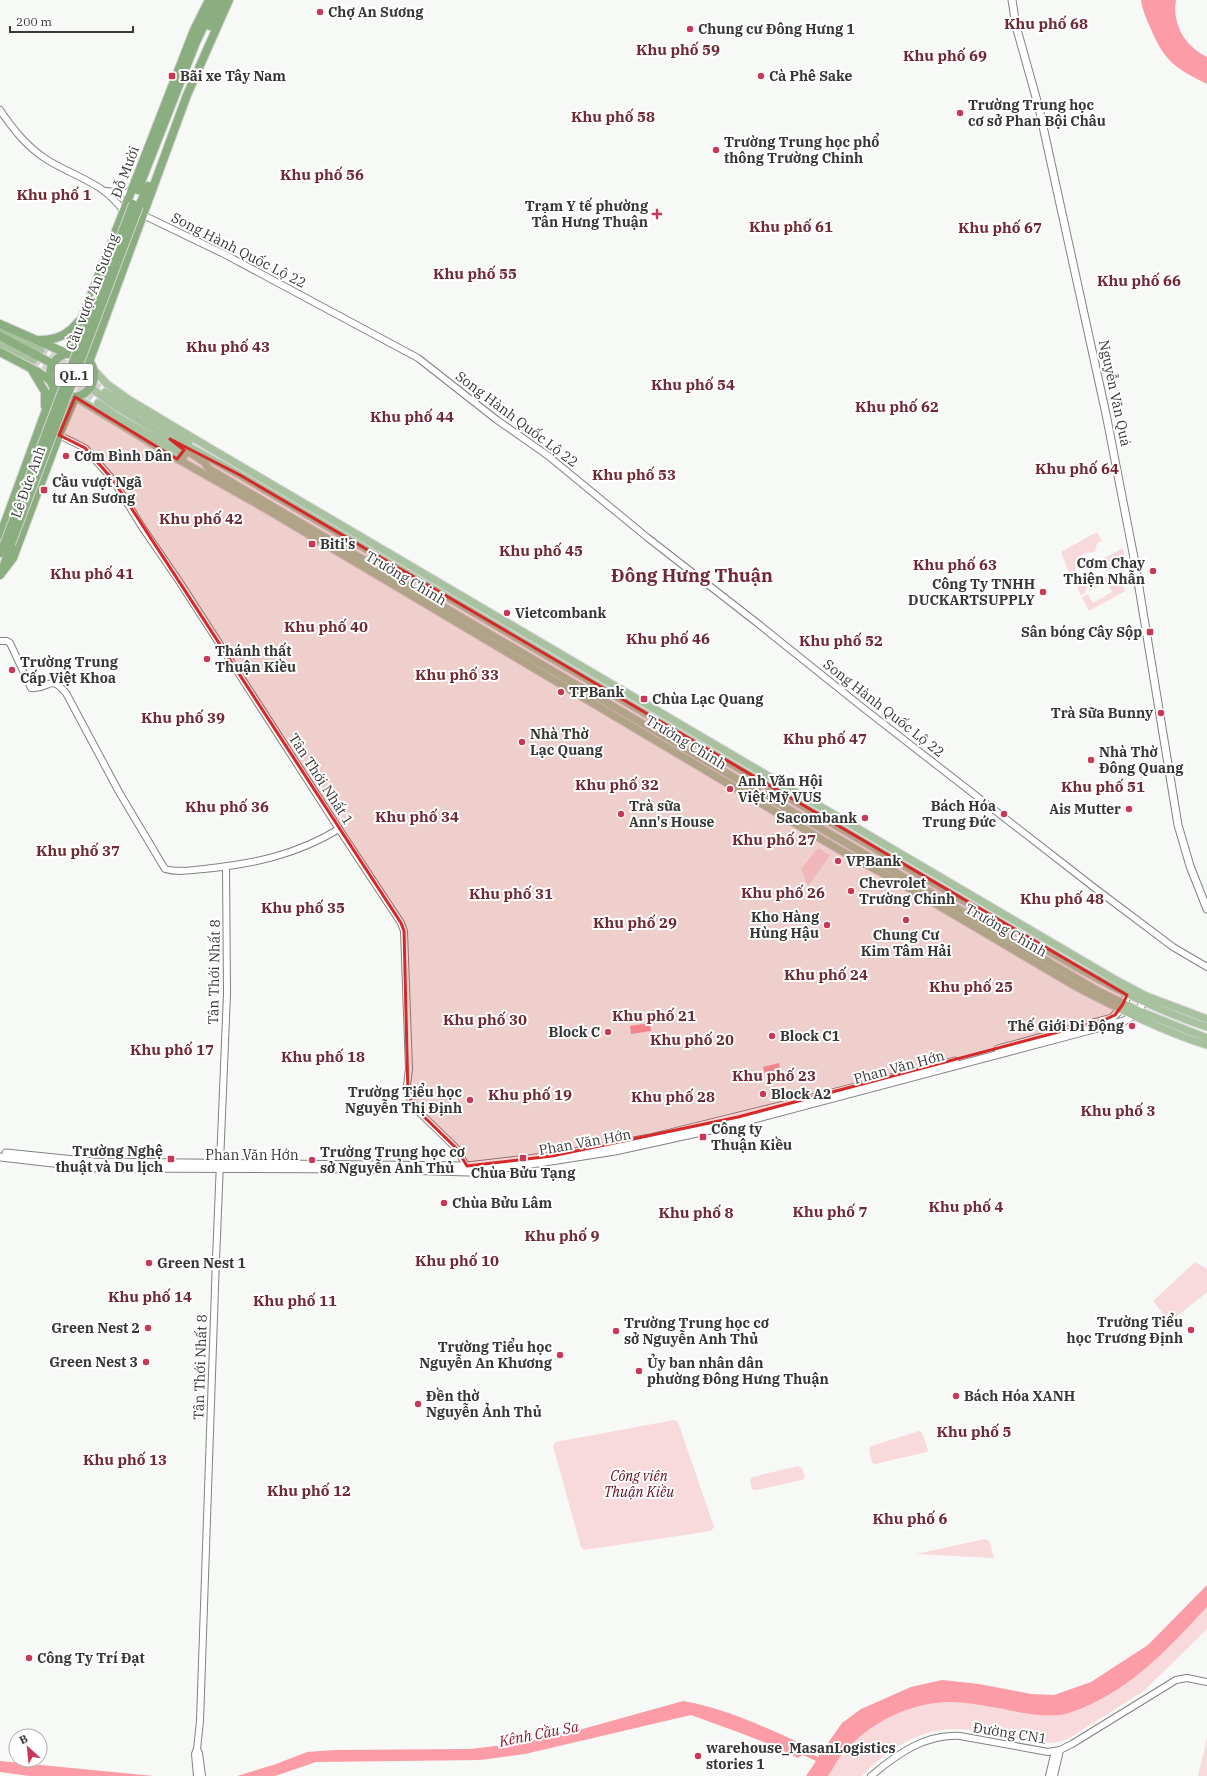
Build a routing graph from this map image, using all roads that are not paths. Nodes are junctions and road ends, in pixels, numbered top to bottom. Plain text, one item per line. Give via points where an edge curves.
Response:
1 (209, 0) edge
2 (216, 0) edge
3 (223, 0) edge
4 (229, 0) edge
5 (1012, 0) edge
6 (0, 110) edge
7 (158, 176) junction
8 (142, 181) junction
9 (133, 190) junction
10 (106, 191) junction
11 (146, 192) junction
12 (136, 205) junction
13 (124, 212) junction
14 (143, 215) junction
15 (81, 318) junction
16 (104, 321) junction
17 (0, 324) edge
18 (0, 330) edge
19 (0, 336) edge
20 (39, 340) junction
21 (0, 343) edge
22 (41, 350) tunnel mouth
23 (0, 352) edge
24 (68, 354) junction
25 (53, 364) junction
26 (91, 365) junction
27 (32, 368) junction
28 (52, 384) junction
29 (90, 388) junction
30 (105, 392) tunnel mouth
31 (75, 397) junction
32 (98, 404) tunnel mouth
33 (44, 415) junction
34 (64, 422) junction
35 (59, 435) junction
36 (170, 439) junction
37 (210, 448) junction
38 (215, 460) junction
39 (209, 469) junction
40 (200, 470) junction
41 (220, 475) junction
42 (240, 475) junction
43 (5, 541) edge
44 (0, 553) edge
45 (0, 575) edge
46 (0, 641) edge
47 (569, 659) junction
48 (565, 666) junction
49 (558, 678) junction
50 (339, 829) junction
51 (226, 867) junction
52 (1207, 909) edge
53 (1207, 967) edge
54 (1129, 992) junction
55 (1145, 999) junction
56 (1122, 1006) junction
57 (1137, 1013) junction
58 (1207, 1019) edge
59 (1207, 1027) edge
60 (1175, 1030) junction
61 (1207, 1038) edge
62 (1207, 1045) edge
63 (1010, 1049) junction
64 (0, 1152) edge
65 (0, 1157) edge
66 (220, 1165) junction
67 (468, 1169) junction
68 (1207, 1682) edge
69 (197, 1749) junction
70 (1057, 1751) junction
71 (197, 1776) edge
72 (202, 1776) edge
73 (871, 1776) edge
74 (1049, 1776) edge
75 (1054, 1776) edge

1 - 9 highway, Đỗ Mười / QL.1 via 194,30
2 - 8 highway, Đỗ Mười / QL.1 via 196,42
3 - 11 highway, Đỗ Mười / QL.1 via 192,69
4 - 7 highway, Đỗ Mười / QL.1 via 193,80
5 - 52 main road, Nguyễn Văn Quá via 1016,26 1042,121 1106,414 1135,562 1178,825 1190,866
6 - 10 street via 16,135 46,159
7 - 11 highway
7 - 14 highway, Đỗ Mười / QL.1
8 - 9 highway, QL.1
8 - 12 highway, Đỗ Mười / QL.1
9 - 10 street via 125,193
9 - 12 highway
9 - 13 highway, Đỗ Mười / QL.1
10 - 13 street
11 - 12 highway, Đỗ Mười / QL.1
11 - 14 highway, Đỗ Mười / QL.1
12 - 43 highway, Cầu vượt An Sương / QL.1, bridge
13 - 15 highway, Đỗ Mười / QL.1
14 - 16 highway, Đỗ Mười / QL.1
14 - 53 street, Song Hành Quốc Lộ 22 via 226,255 418,358 497,420 547,455 862,707 1096,889 1174,947
15 - 16 highway via 95,324
15 - 20 highway via 60,332
15 - 24 highway, Đỗ Mười / QL.1
16 - 26 highway, Đỗ Mười / QL.1
17 - 20 highway
18 - 22 main road
19 - 25 highway
20 - 24 highway
21 - 27 main road
23 - 27 highway
24 - 25 highway via 58,358
24 - 26 highway via 80,355
25 - 28 highway via 50,374
26 - 29 highway via 94,375
26 - 37 main road, Trường Chinh via 107,384 128,399
27 - 28 highway
27 - 33 highway via 45,392
28 - 31 highway via 63,395
28 - 33 highway, Lê Đức Anh / QL.1
29 - 31 highway
29 - 36 main road, Trường Chinh
30 - 38 main road
31 - 34 highway, Lê Đức Anh / QL.1
31 - 40 main road, Trường Chinh
32 - 39 main road
33 - 34 highway via 57,416
33 - 43 highway, Lê Đức Anh / QL.1
34 - 35 highway, Lê Đức Anh / QL.1
35 - 45 highway, Lê Đức Anh / QL.1 via 13,558
35 - 50 street, Tân Thới Nhất 1 via 85,448 113,480
36 - 38 main road, Trường Chinh
36 - 39 main road, Trường Chinh via 204,462
37 - 42 main road, Trường Chinh
37 - 47 main road, Trường Chinh
38 - 42 main road, Trường Chinh
39 - 41 main road, Trường Chinh
40 - 41 main road, Trường Chinh
40 - 49 main road, Trường Chinh
41 - 49 main road, Trường Chinh
42 - 48 main road, Trường Chinh
43 - 44 highway, Lê Đức Anh / QL.1
43 - 45 highway, Lê Đức Anh / QL.1
46 - 51 street via 10,643 31,688 54,682 62,689 164,869 173,872
47 - 48 main road
47 - 54 main road, Trường Chinh via 1034,933
48 - 49 main road
48 - 54 main road, Trường Chinh via 1071,964
49 - 56 main road, Trường Chinh
50 - 51 street via 293,852
50 - 67 street, Tân Thới Nhất 1 via 404,931 408,1095 417,1110 456,1148
51 - 66 street, Tân Thới Nhất 8 via 227,994
54 - 55 main road, Trường Chinh
54 - 56 main road
55 - 57 main road
55 - 58 main road, Trường Chinh
55 - 59 main road, Trường Chinh via 1177,1017
56 - 57 main road, Trường Chinh
56 - 63 main road, Phan Văn Hớn via 1112,1018
57 - 60 main road, Trường Chinh
57 - 63 main road, Phan Văn Hớn via 1124,1021
60 - 61 main road, Trường Chinh
60 - 62 main road, Trường Chinh
63 - 67 main road, Phan Văn Hớn via 650,1138
64 - 66 main road, Phan Văn Hớn via 94,1162
65 - 66 main road, Phan Văn Hớn via 97,1168
66 - 67 main road, Phan Văn Hớn
66 - 69 street, Tân Thới Nhất 8
68 - 70 street, Đường CN1 via 1187,1678 1176,1680
69 - 71 street, Tân Thới Nhất 8
69 - 72 street, Tân Thới Nhất 8
70 - 73 street, Đường CN1 via 960,1736 945,1737 908,1748
70 - 74 street
70 - 75 street

